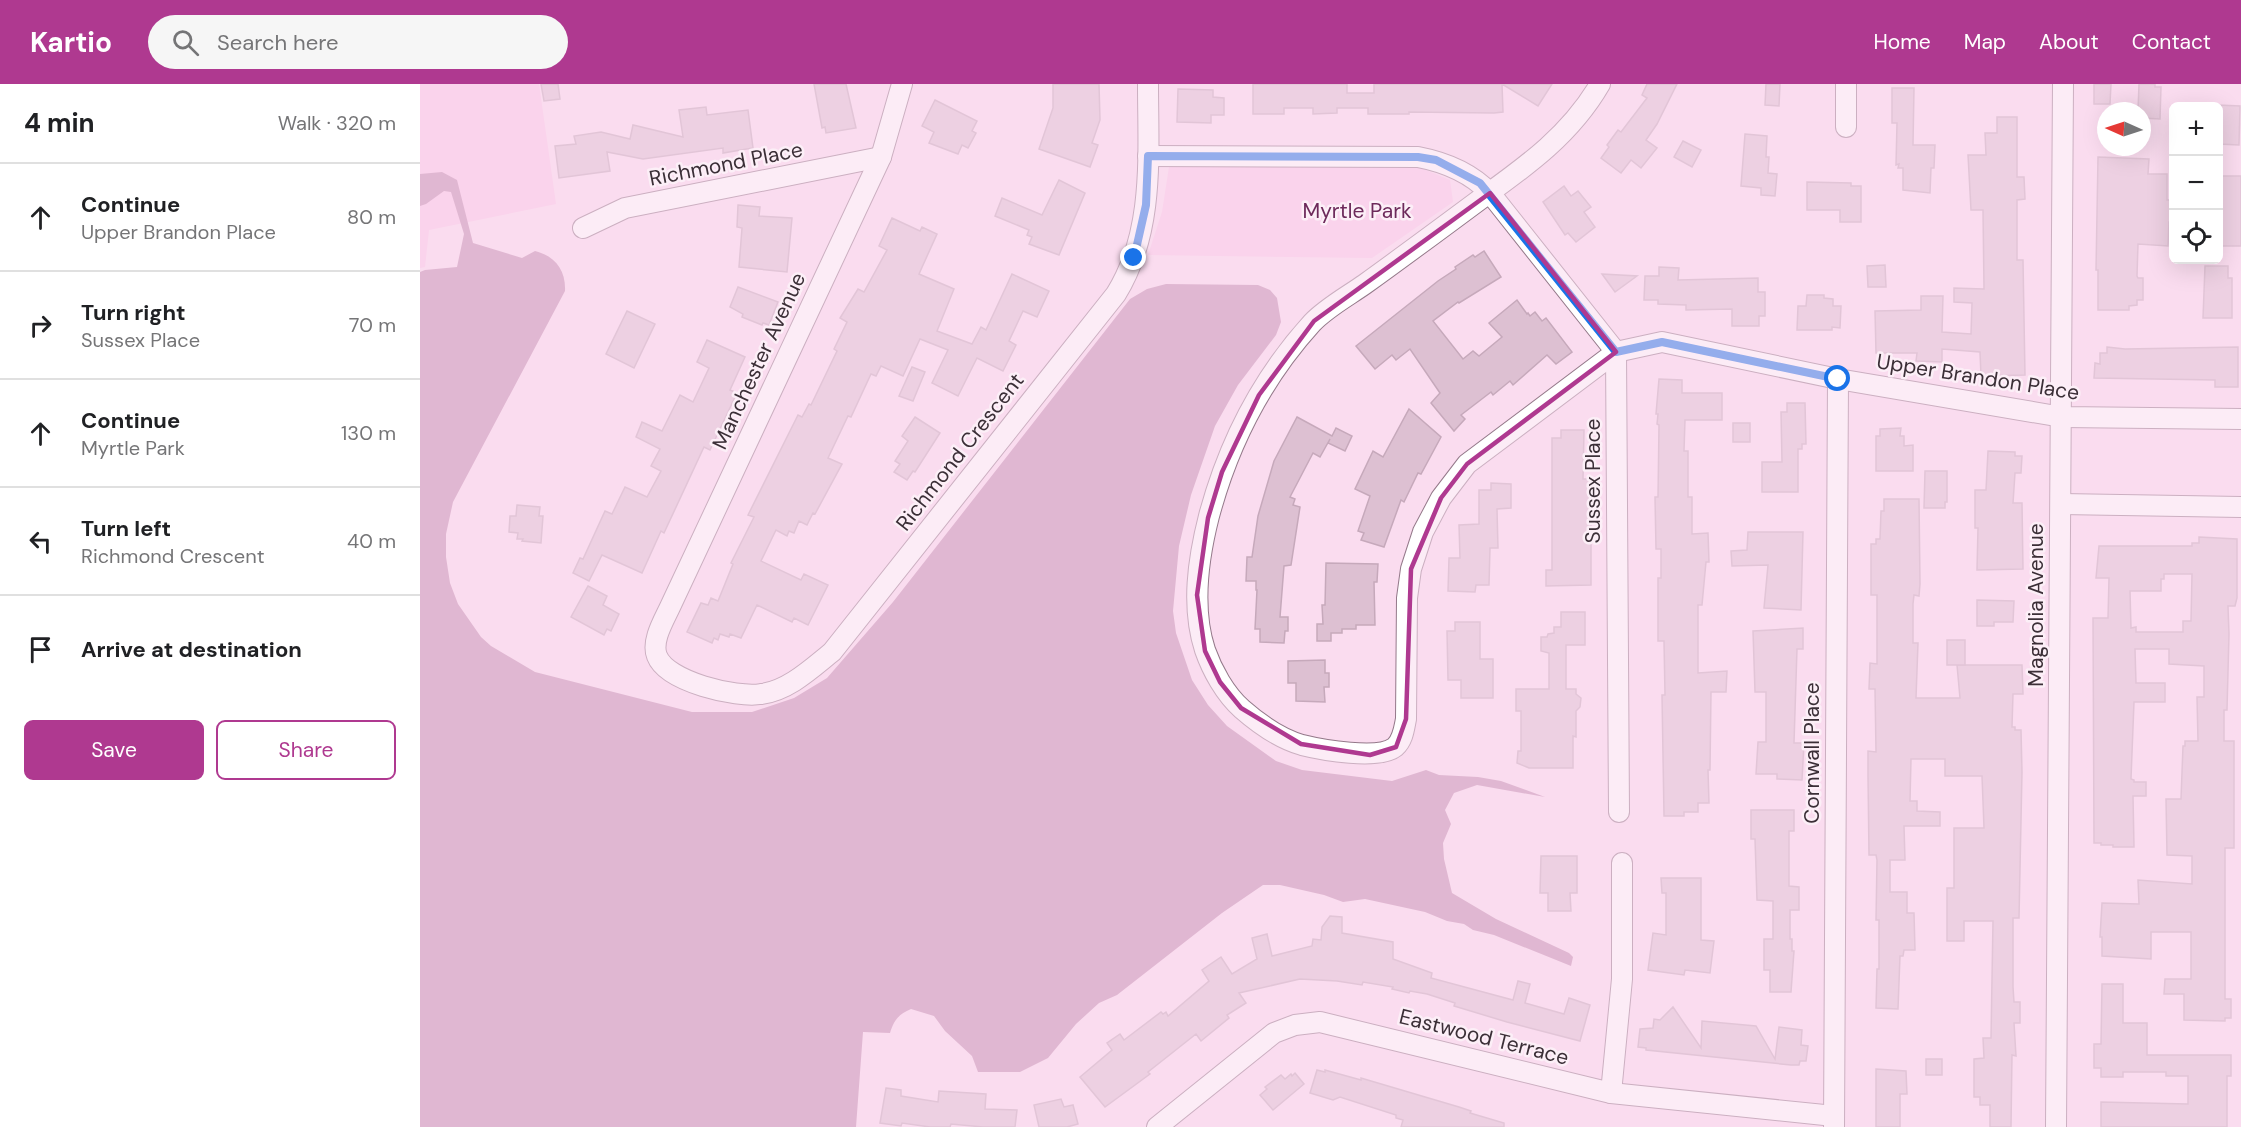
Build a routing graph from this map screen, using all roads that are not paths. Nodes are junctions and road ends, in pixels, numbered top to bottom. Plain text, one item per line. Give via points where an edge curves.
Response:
1 (902, 84) edge
2 (1148, 84) edge
3 (1600, 84) edge
4 (1846, 84) edge
5 (2063, 84) edge
6 (1846, 127) dead end
7 (1148, 156) junction
8 (881, 157) junction
9 (1490, 193) junction
10 (583, 228) dead end
11 (1616, 352) junction
12 (1838, 379) junction
13 (2062, 417) junction
14 (2241, 419) edge
15 (2061, 504) junction
16 (2241, 507) edge
17 (657, 656) joint
18 (1619, 812) dead end
19 (1622, 863) dead end
20 (1611, 1093) junction
21 (1834, 1122) edge
22 (1157, 1127) edge
23 (2056, 1127) edge

1 - 8 street, Manchester Avenue
2 - 7 street, Richmond Crescent
3 - 9 street via 1573,124
4 - 6 street
5 - 13 street, Magnolia Avenue
7 - 9 street via 1418,157 1461,171
7 - 17 street, Richmond Crescent via 1146,205 1139,240 1129,273 1116,294 832,652 781,688 745,695 691,682 663,666
8 - 10 street, Richmond Place via 625,208
8 - 17 street, Manchester Avenue via 664,620 657,638
9 - 11 street
9 - 11 street, Upper Brandon Place via 1314,321 1258,395 1238,432 1208,518 1197,595 1205,651 1220,682 1241,708 1271,730 1301,744 1370,755 1396,747 1406,719 1407,598 1411,569 1423,532 1441,498 1467,464
11 - 12 street, Upper Brandon Place via 1662,342
11 - 18 street, Sussex Place
12 - 13 street, Upper Brandon Place
12 - 21 street, Cornwall Place
13 - 14 street, Upper Brandon Place
13 - 15 street, Magnolia Avenue
15 - 16 street
15 - 23 street, Magnolia Avenue
19 - 20 street via 1622,979
20 - 21 street, Eastwood Terrace
20 - 22 street, Eastwood Terrace via 1320,1022 1274,1033

